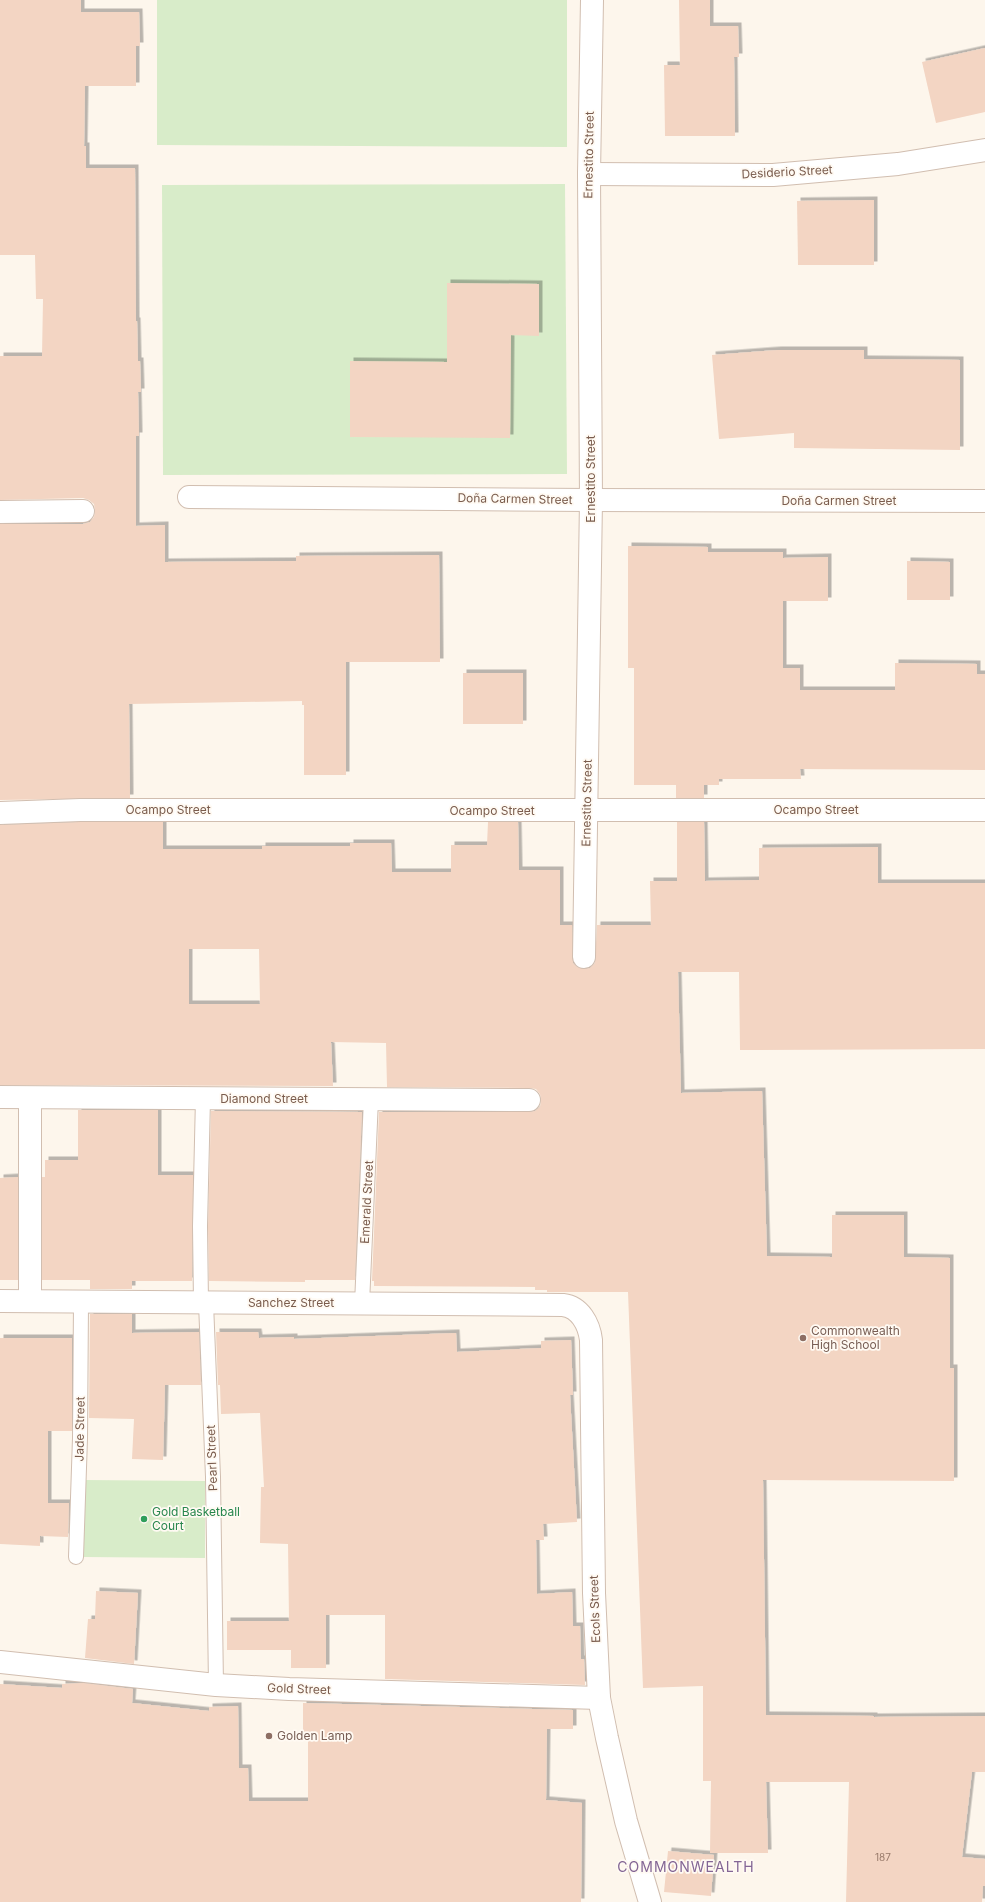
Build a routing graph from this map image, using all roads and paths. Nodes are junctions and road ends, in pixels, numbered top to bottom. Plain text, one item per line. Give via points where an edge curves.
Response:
1 (592, 0) edge
2 (985, 150) edge
3 (589, 174) junction
4 (189, 496) dead end
5 (591, 500) junction
6 (985, 501) edge
7 (83, 511) dead end
8 (0, 512) edge
9 (985, 810) edge
10 (587, 811) junction
11 (0, 813) edge
12 (584, 958) dead end
13 (0, 1097) edge
14 (30, 1098) junction
15 (203, 1098) junction
16 (371, 1099) junction
17 (529, 1100) dead end
18 (0, 1301) edge
19 (30, 1301) junction
20 (81, 1302) junction
21 (203, 1303) junction
22 (362, 1304) junction
23 (579, 1312) joint
24 (76, 1557) dead end
25 (0, 1662) edge
26 (216, 1685) junction
27 (599, 1698) junction
28 (650, 1902) edge

1 - 3 street, Ernestito Street
2 - 3 street, Desiderio Street via 898,164 773,175
3 - 5 street, Ernestito Street
4 - 5 street, Doña Carmen Street
5 - 6 street, Doña Carmen Street
5 - 10 street, Ernestito Street
7 - 8 street
9 - 10 street, Ocampo Street
10 - 11 street, Ocampo Street via 80,810
10 - 12 street, Ernestito Street
13 - 14 street, Diamond Street
14 - 15 street, Diamond Street
14 - 19 street
15 - 16 street, Diamond Street
15 - 21 lane, Pearl Street via 200,1226
16 - 17 street, Diamond Street
16 - 22 lane, Emerald Street
18 - 19 street, Sanchez Street
19 - 20 street, Sanchez Street
20 - 21 street, Sanchez Street
20 - 24 lane, Jade Street
21 - 22 street, Sanchez Street
21 - 26 lane, Pearl Street via 213,1476
22 - 23 street, Sanchez Street via 563,1305 572,1306
23 - 27 street, Ecols Street via 590,1329 591,1340 594,1592
25 - 26 street, Gold Street
26 - 27 street, Gold Street
27 - 28 street, Ecols Street via 626,1821

